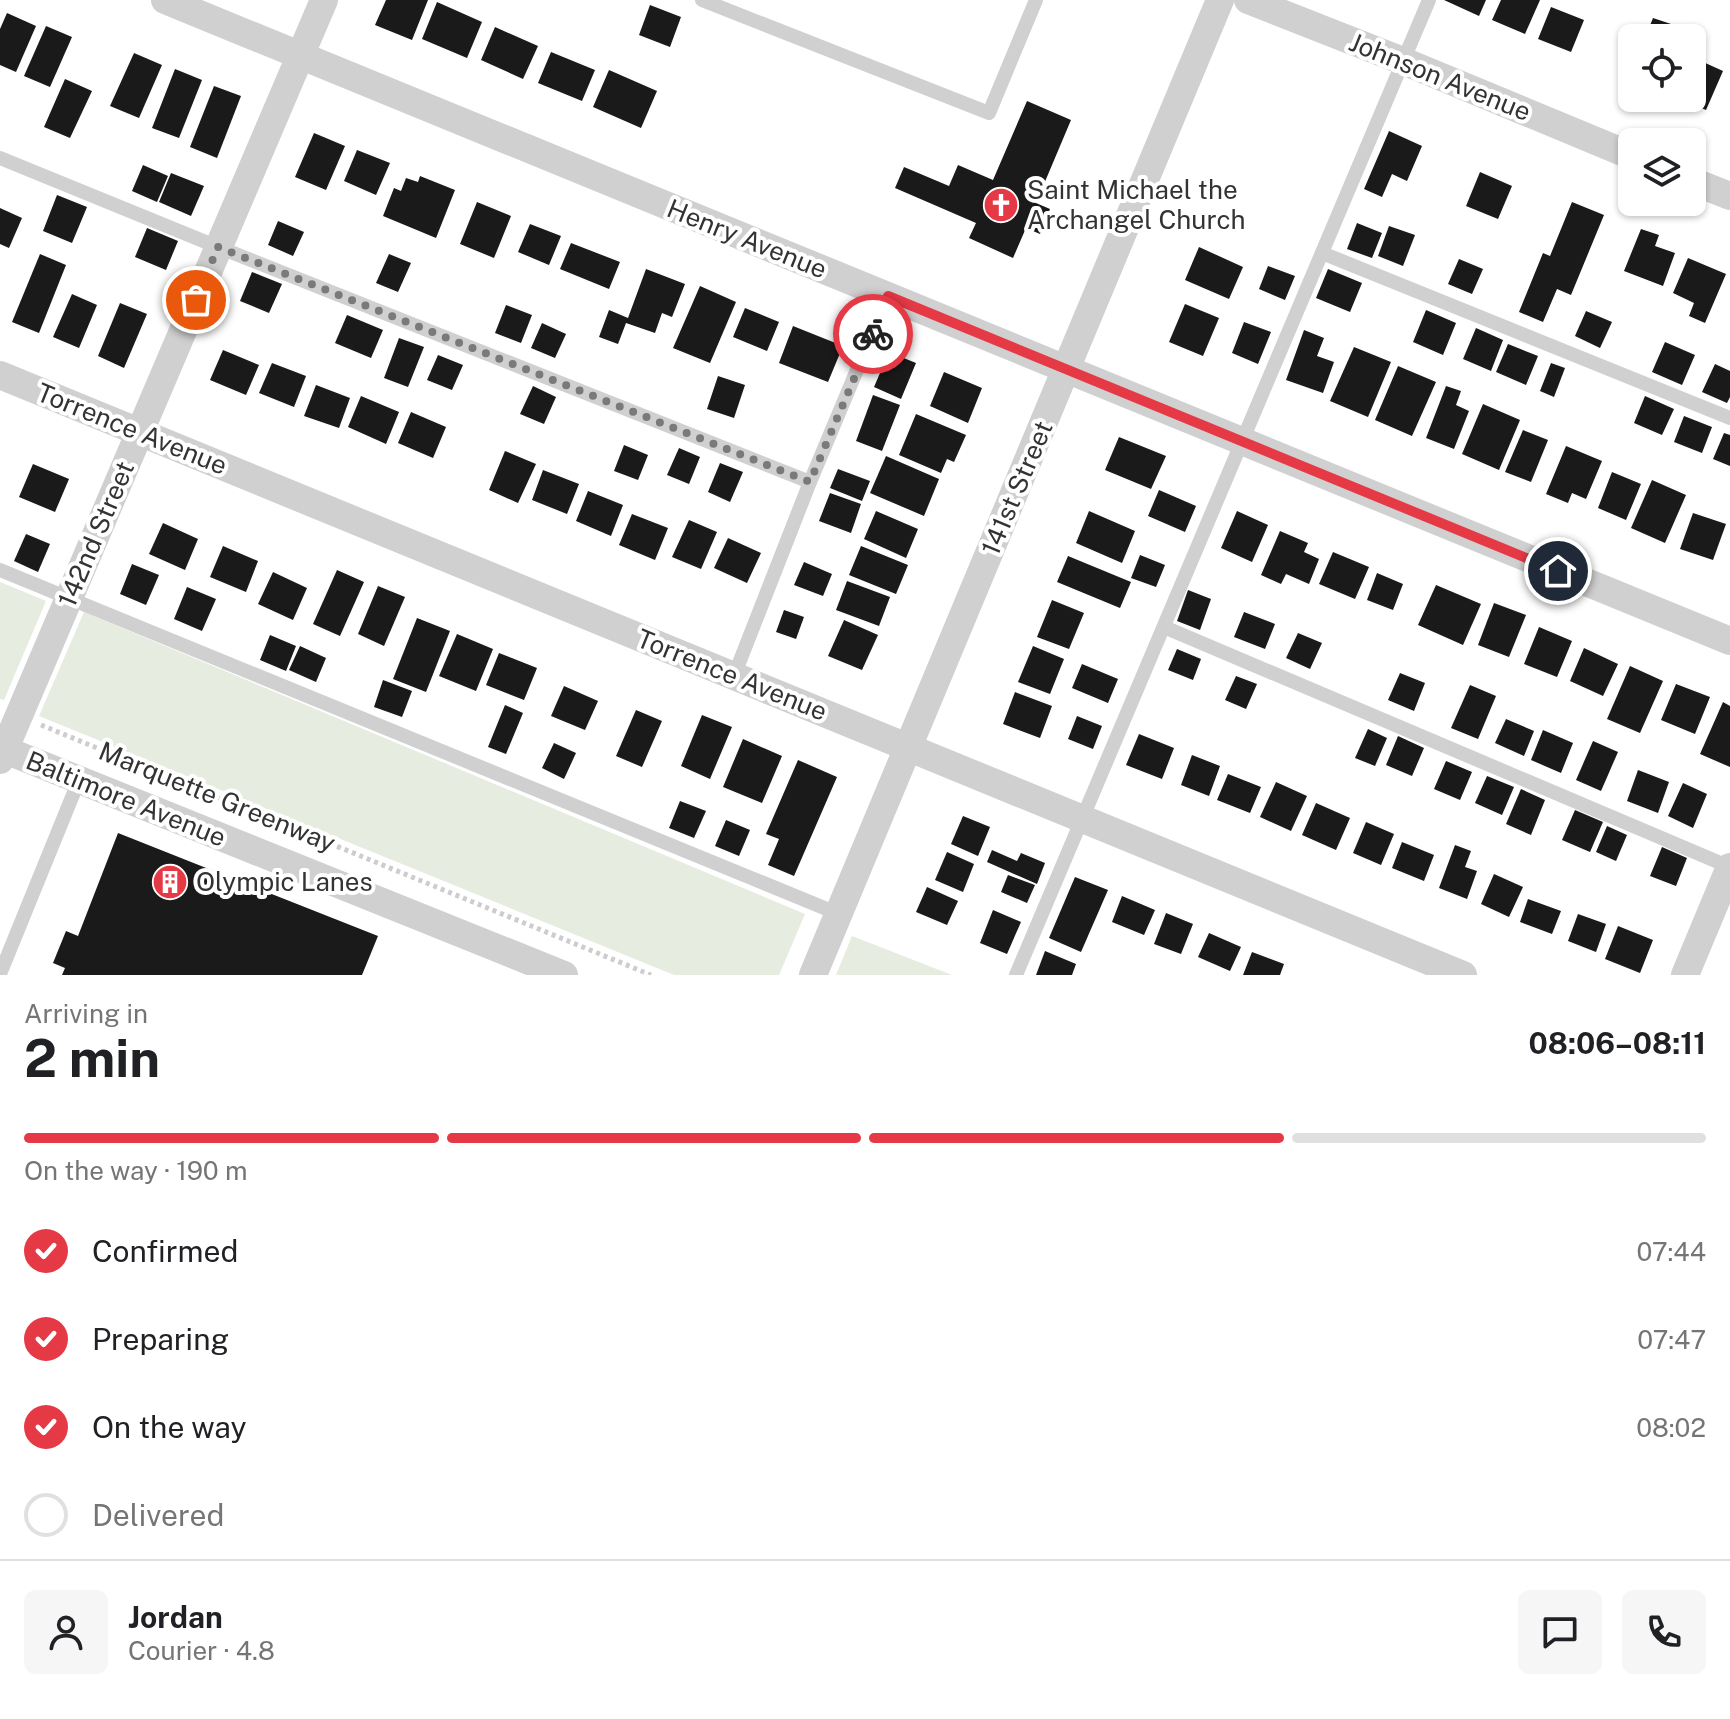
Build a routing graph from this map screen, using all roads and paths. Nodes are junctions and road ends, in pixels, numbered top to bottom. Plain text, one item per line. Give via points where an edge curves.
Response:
1 (165, 0) edge
2 (324, 0) edge
3 (702, 0) edge
4 (1036, 0) edge
5 (1220, 0) edge
6 (1248, 0) edge
7 (1429, 0) edge
8 (300, 55) junction
9 (1403, 61) junction
10 (1618, 150) edge
11 (0, 158) edge
12 (1706, 187) edge
13 (1730, 196) edge
14 (218, 247) junction
15 (1322, 253) junction
16 (888, 296) junction
17 (1066, 369) junction
18 (0, 375) edge
19 (1730, 418) edge
20 (140, 433) junction
21 (1242, 441) junction
22 (810, 482) junction
23 (0, 570) edge
24 (69, 599) junction
25 (1164, 627) junction
26 (1730, 641) edge
27 (734, 676) junction
28 (49, 728) dead end
29 (908, 748) junction
30 (1, 753) edge
31 (79, 780) junction
32 (1082, 819) junction
33 (1730, 867) edge
34 (839, 914) junction
35 (0, 974) edge
36 (564, 975) edge
37 (651, 975) edge
38 (813, 975) edge
39 (1016, 975) edge
40 (1463, 975) edge
41 (1685, 975) edge

1 - 8 street, Henry Avenue
2 - 8 street, 142nd Street
3 - 4 lane via 989,113
5 - 17 street, 141st Street
6 - 9 street, Johnson Avenue
7 - 9 lane
8 - 14 street, 142nd Street
8 - 16 street, Henry Avenue
9 - 10 street, Johnson Avenue
9 - 15 lane
11 - 14 lane
12 - 13 street
14 - 20 street, 142nd Street
14 - 22 lane
15 - 19 lane
15 - 21 lane
16 - 17 street, Henry Avenue
16 - 22 lane
17 - 21 street, Henry Avenue
17 - 29 street, 141st Street
18 - 20 street, Torrence Avenue
20 - 24 street, 142nd Street
20 - 27 street, Torrence Avenue
21 - 25 lane
21 - 26 street, Henry Avenue
22 - 27 lane
23 - 24 lane
24 - 30 street, 142nd Street
24 - 34 lane
25 - 32 lane
25 - 33 lane
27 - 29 street, Torrence Avenue
28 - 37 path, Marquette Greenway
29 - 32 street, Torrence Avenue
29 - 34 street, 141st Street
30 - 31 street, Baltimore Avenue
31 - 35 lane
31 - 36 street, Baltimore Avenue
32 - 39 lane
32 - 40 street, Torrence Avenue
33 - 41 street
34 - 38 street, 141st Street

